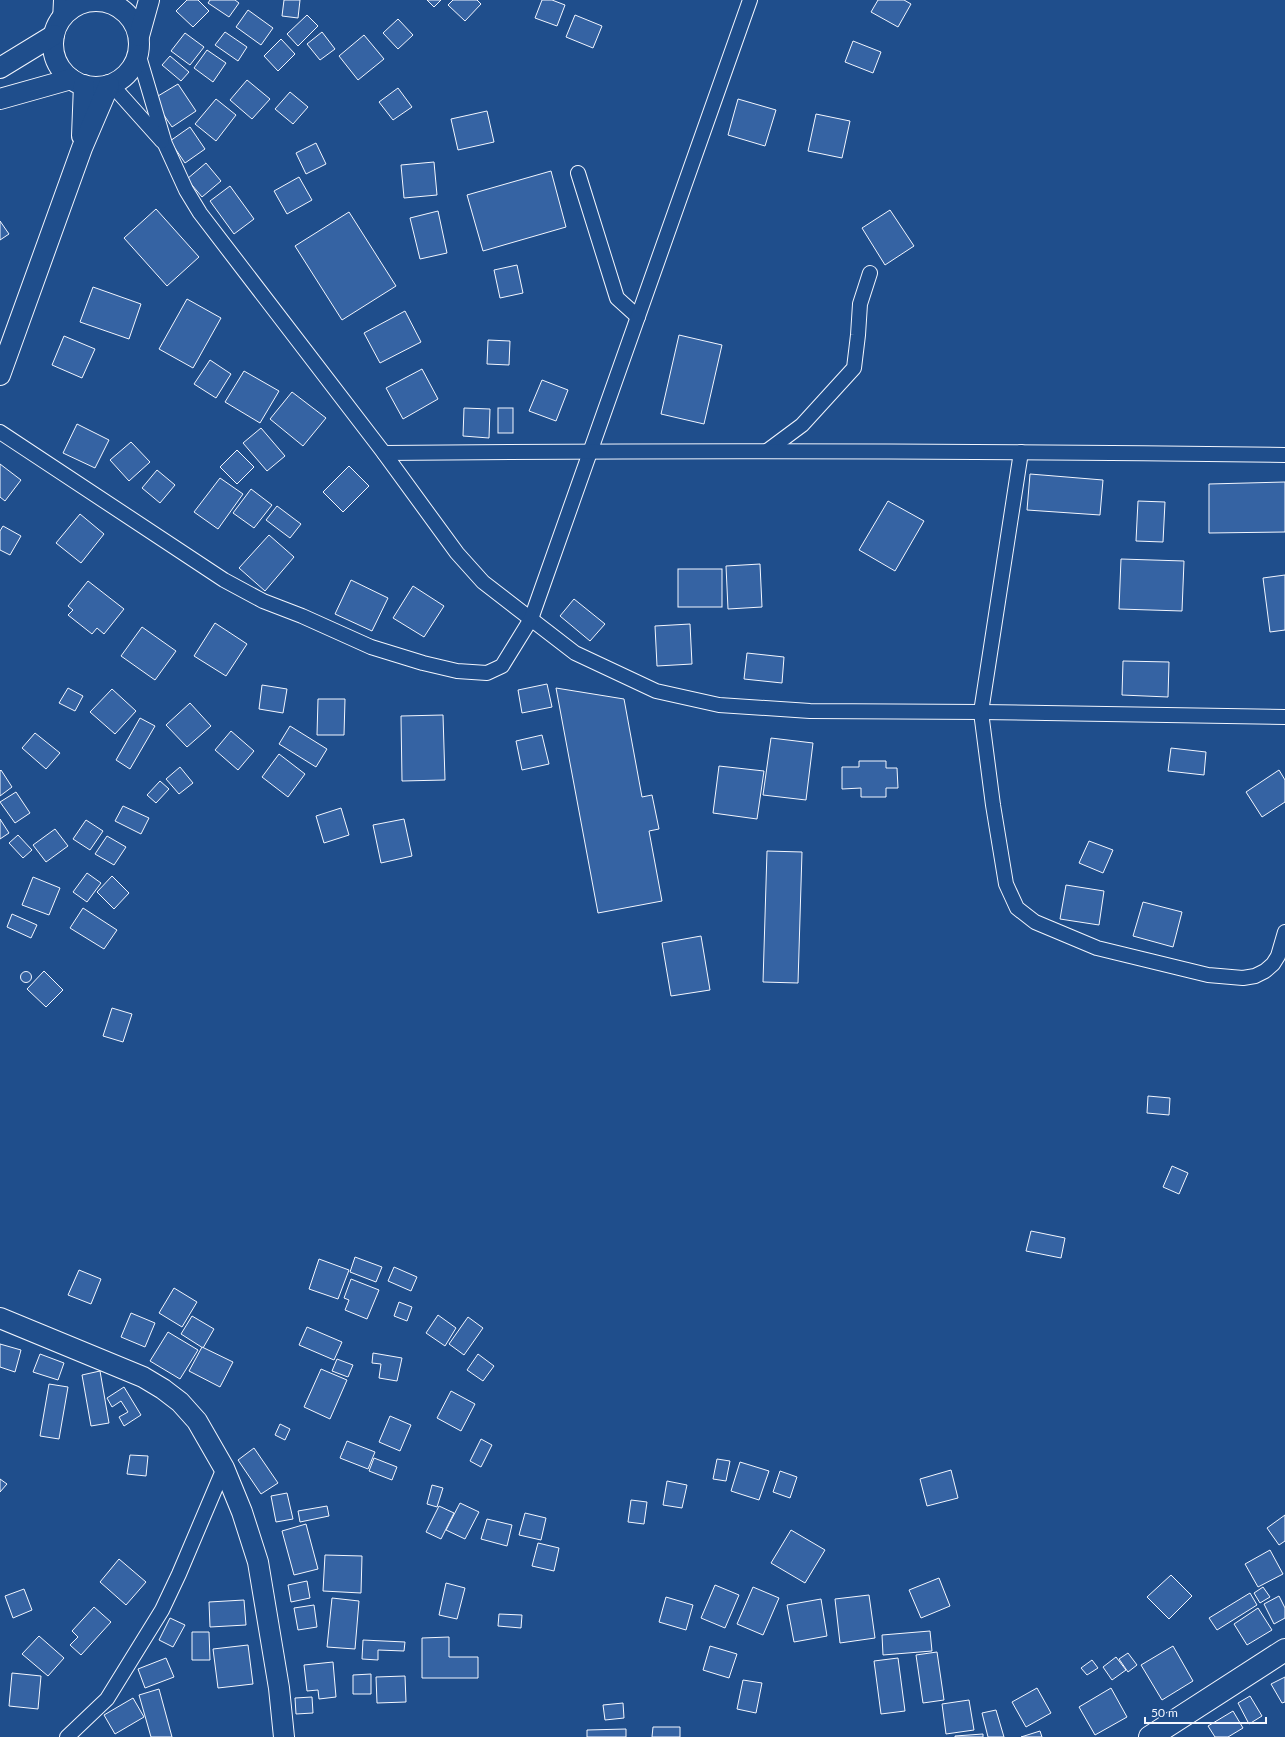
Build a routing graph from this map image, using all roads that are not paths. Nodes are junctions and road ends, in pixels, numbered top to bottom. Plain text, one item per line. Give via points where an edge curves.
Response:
1 (61, 0) edge
2 (149, 0) edge
3 (750, 0) edge
4 (106, 1) edge
5 (57, 28) junction
6 (138, 45) junction
7 (0, 68) edge
8 (77, 82) junction
9 (110, 85) junction
10 (0, 99) edge
11 (165, 144) junction
12 (82, 148) junction
13 (578, 173) dead end
14 (870, 273) dead end
15 (638, 317) junction
16 (0, 375) edge
17 (0, 432) edge
18 (591, 451) junction
19 (767, 451) junction
20 (1021, 452) junction
21 (384, 453) junction
22 (1285, 455) edge
23 (531, 619) junction
24 (980, 712) junction
25 (1285, 717) edge
26 (1285, 932) edge
27 (0, 1318) edge
28 (224, 1468) junction
29 (1285, 1650) edge
30 (67, 1737) edge
31 (284, 1737) edge
32 (1150, 1737) edge

1 - 5 street
2 - 6 street
3 - 15 street
4 - 5 street via 80,4 69,11
4 - 6 street via 118,6 135,24
5 - 7 street
5 - 8 street via 53,48 56,59 62,70
6 - 9 street via 128,72
6 - 11 street
8 - 9 street via 97,87
8 - 10 street
8 - 12 street
9 - 11 street
9 - 12 street
11 - 21 street via 183,184 200,213
12 - 16 street
13 - 15 street via 617,298
14 - 19 street via 860,304 854,368 802,425
15 - 18 street
17 - 23 street via 224,580 263,601 371,647 457,671 487,673 502,666
18 - 19 street
18 - 21 street
18 - 23 street
19 - 20 street
20 - 22 street
20 - 24 street
21 - 23 street via 462,559 483,582
23 - 24 street via 575,653 656,691 719,704 810,711
24 - 25 street
24 - 26 street via 1006,884 1017,908 1035,922 1097,948 1208,975 1243,978 1255,976 1273,964
27 - 28 street via 143,1376 164,1389 197,1421
28 - 30 street via 162,1610 107,1699
28 - 31 street via 258,1562 279,1688
29 - 32 main road

